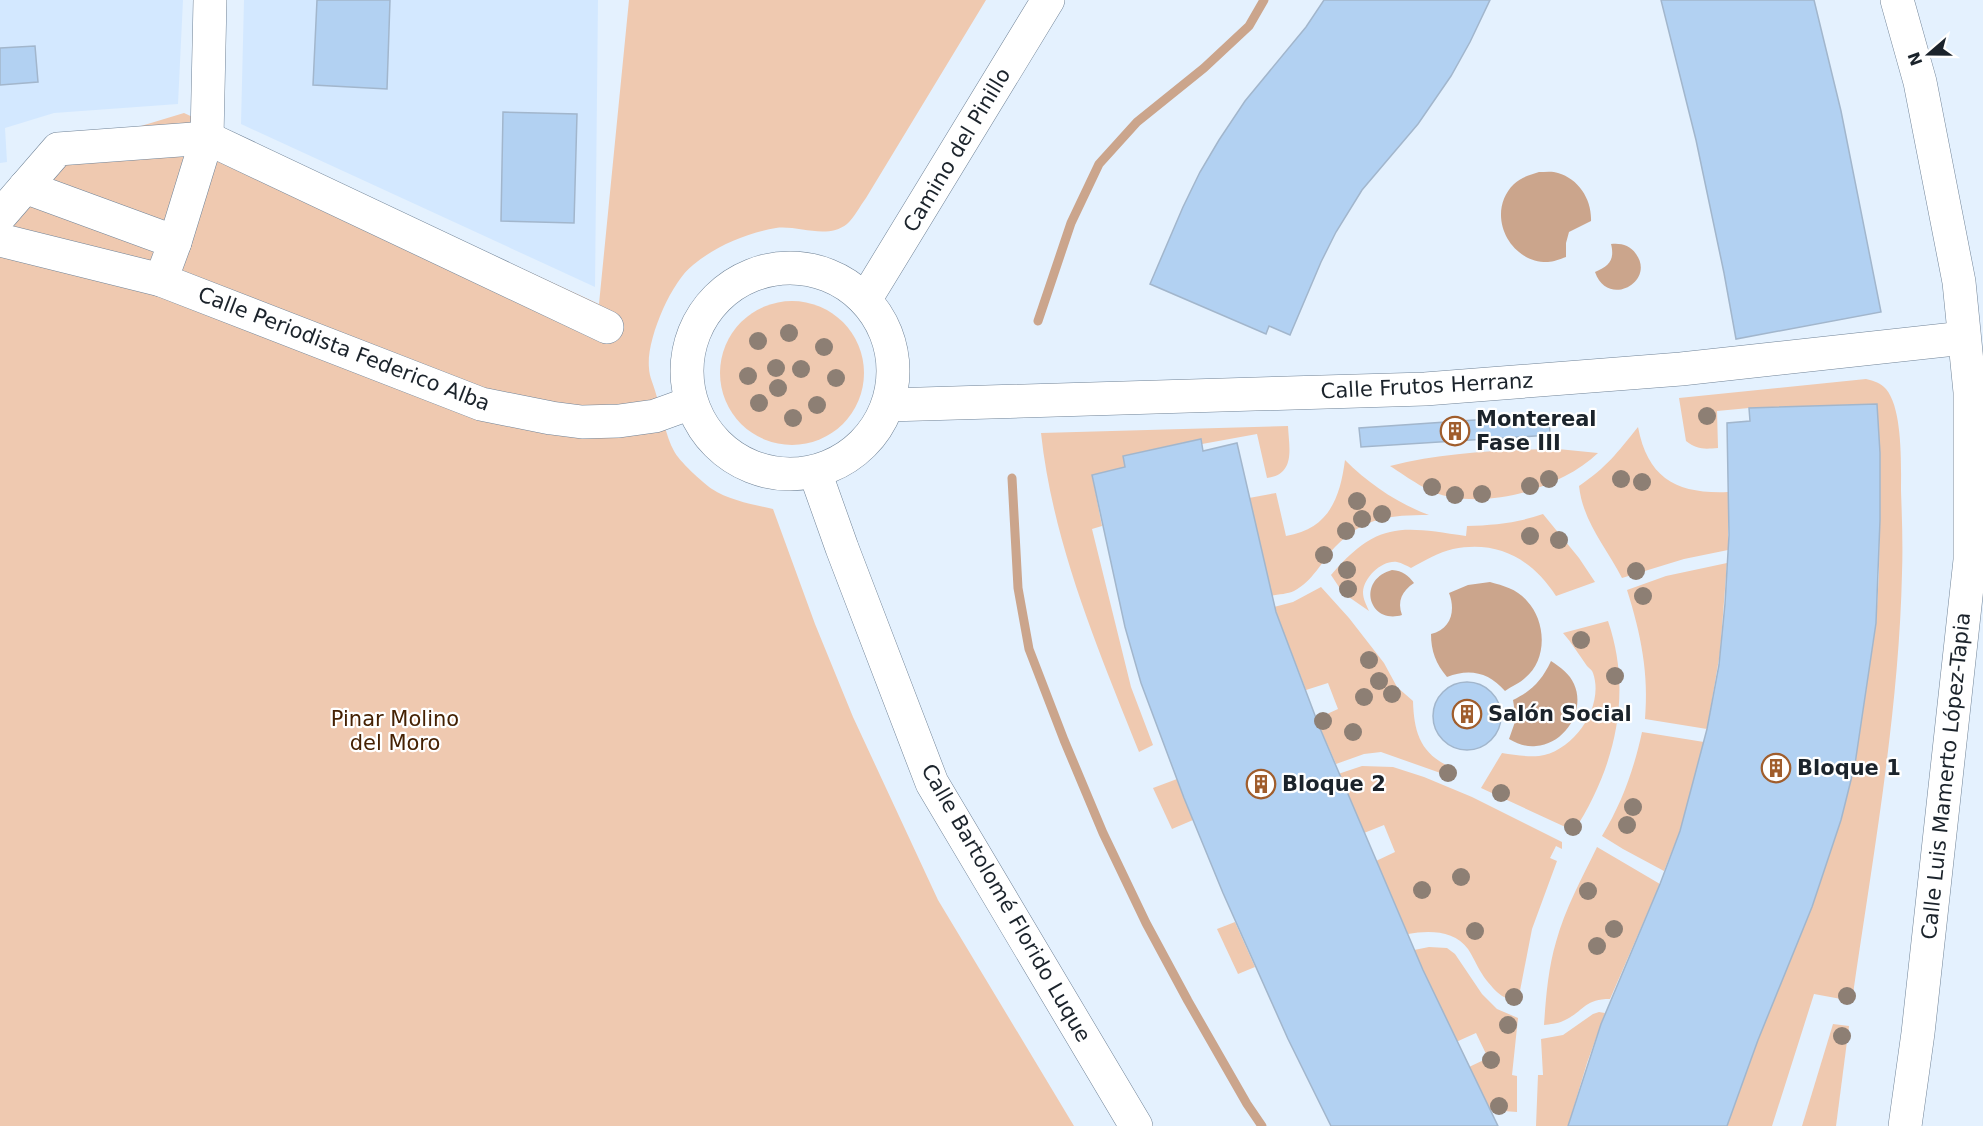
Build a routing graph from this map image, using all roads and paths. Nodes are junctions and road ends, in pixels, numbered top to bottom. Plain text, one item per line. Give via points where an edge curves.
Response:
1 (210, 0) edge
2 (1048, 0) edge
3 (1897, 0) edge
4 (207, 138) junction
5 (25, 187) junction
6 (0, 216) edge
7 (0, 240) edge
8 (175, 242) junction
9 (161, 280) junction
10 (866, 300) junction
11 (607, 327) dead end
12 (1964, 338) junction
13 (691, 403) junction
14 (888, 405) junction
15 (815, 472) junction
16 (1136, 1126) edge
17 (1905, 1126) edge

1 - 4 street
2 - 10 street, Camino del Pinillo
3 - 12 street, Calle Luis Mamerto López-Tapia via 1920,82 1959,282
4 - 5 street via 58,149
4 - 8 street
4 - 11 street
5 - 6 street
5 - 8 street
7 - 9 street, Calle Periodista Federico Alba
8 - 9 street
9 - 13 street, Calle Periodista Federico Alba via 481,404 582,422 655,416
10 - 13 street via 840,280 810,269 777,268 747,277 720,295 695,330 687,359
10 - 14 street via 882,324 891,349 894,378
12 - 14 street, Calle Frutos Herranz via 1682,369 1425,389
12 - 17 street, Calle Luis Mamerto López-Tapia via 1970,392 1970,560
13 - 15 street via 709,436 737,460 775,474
14 - 15 street via 872,435 860,447 847,458
15 - 16 street, Calle Bartolomé Florido Luque via 932,783

